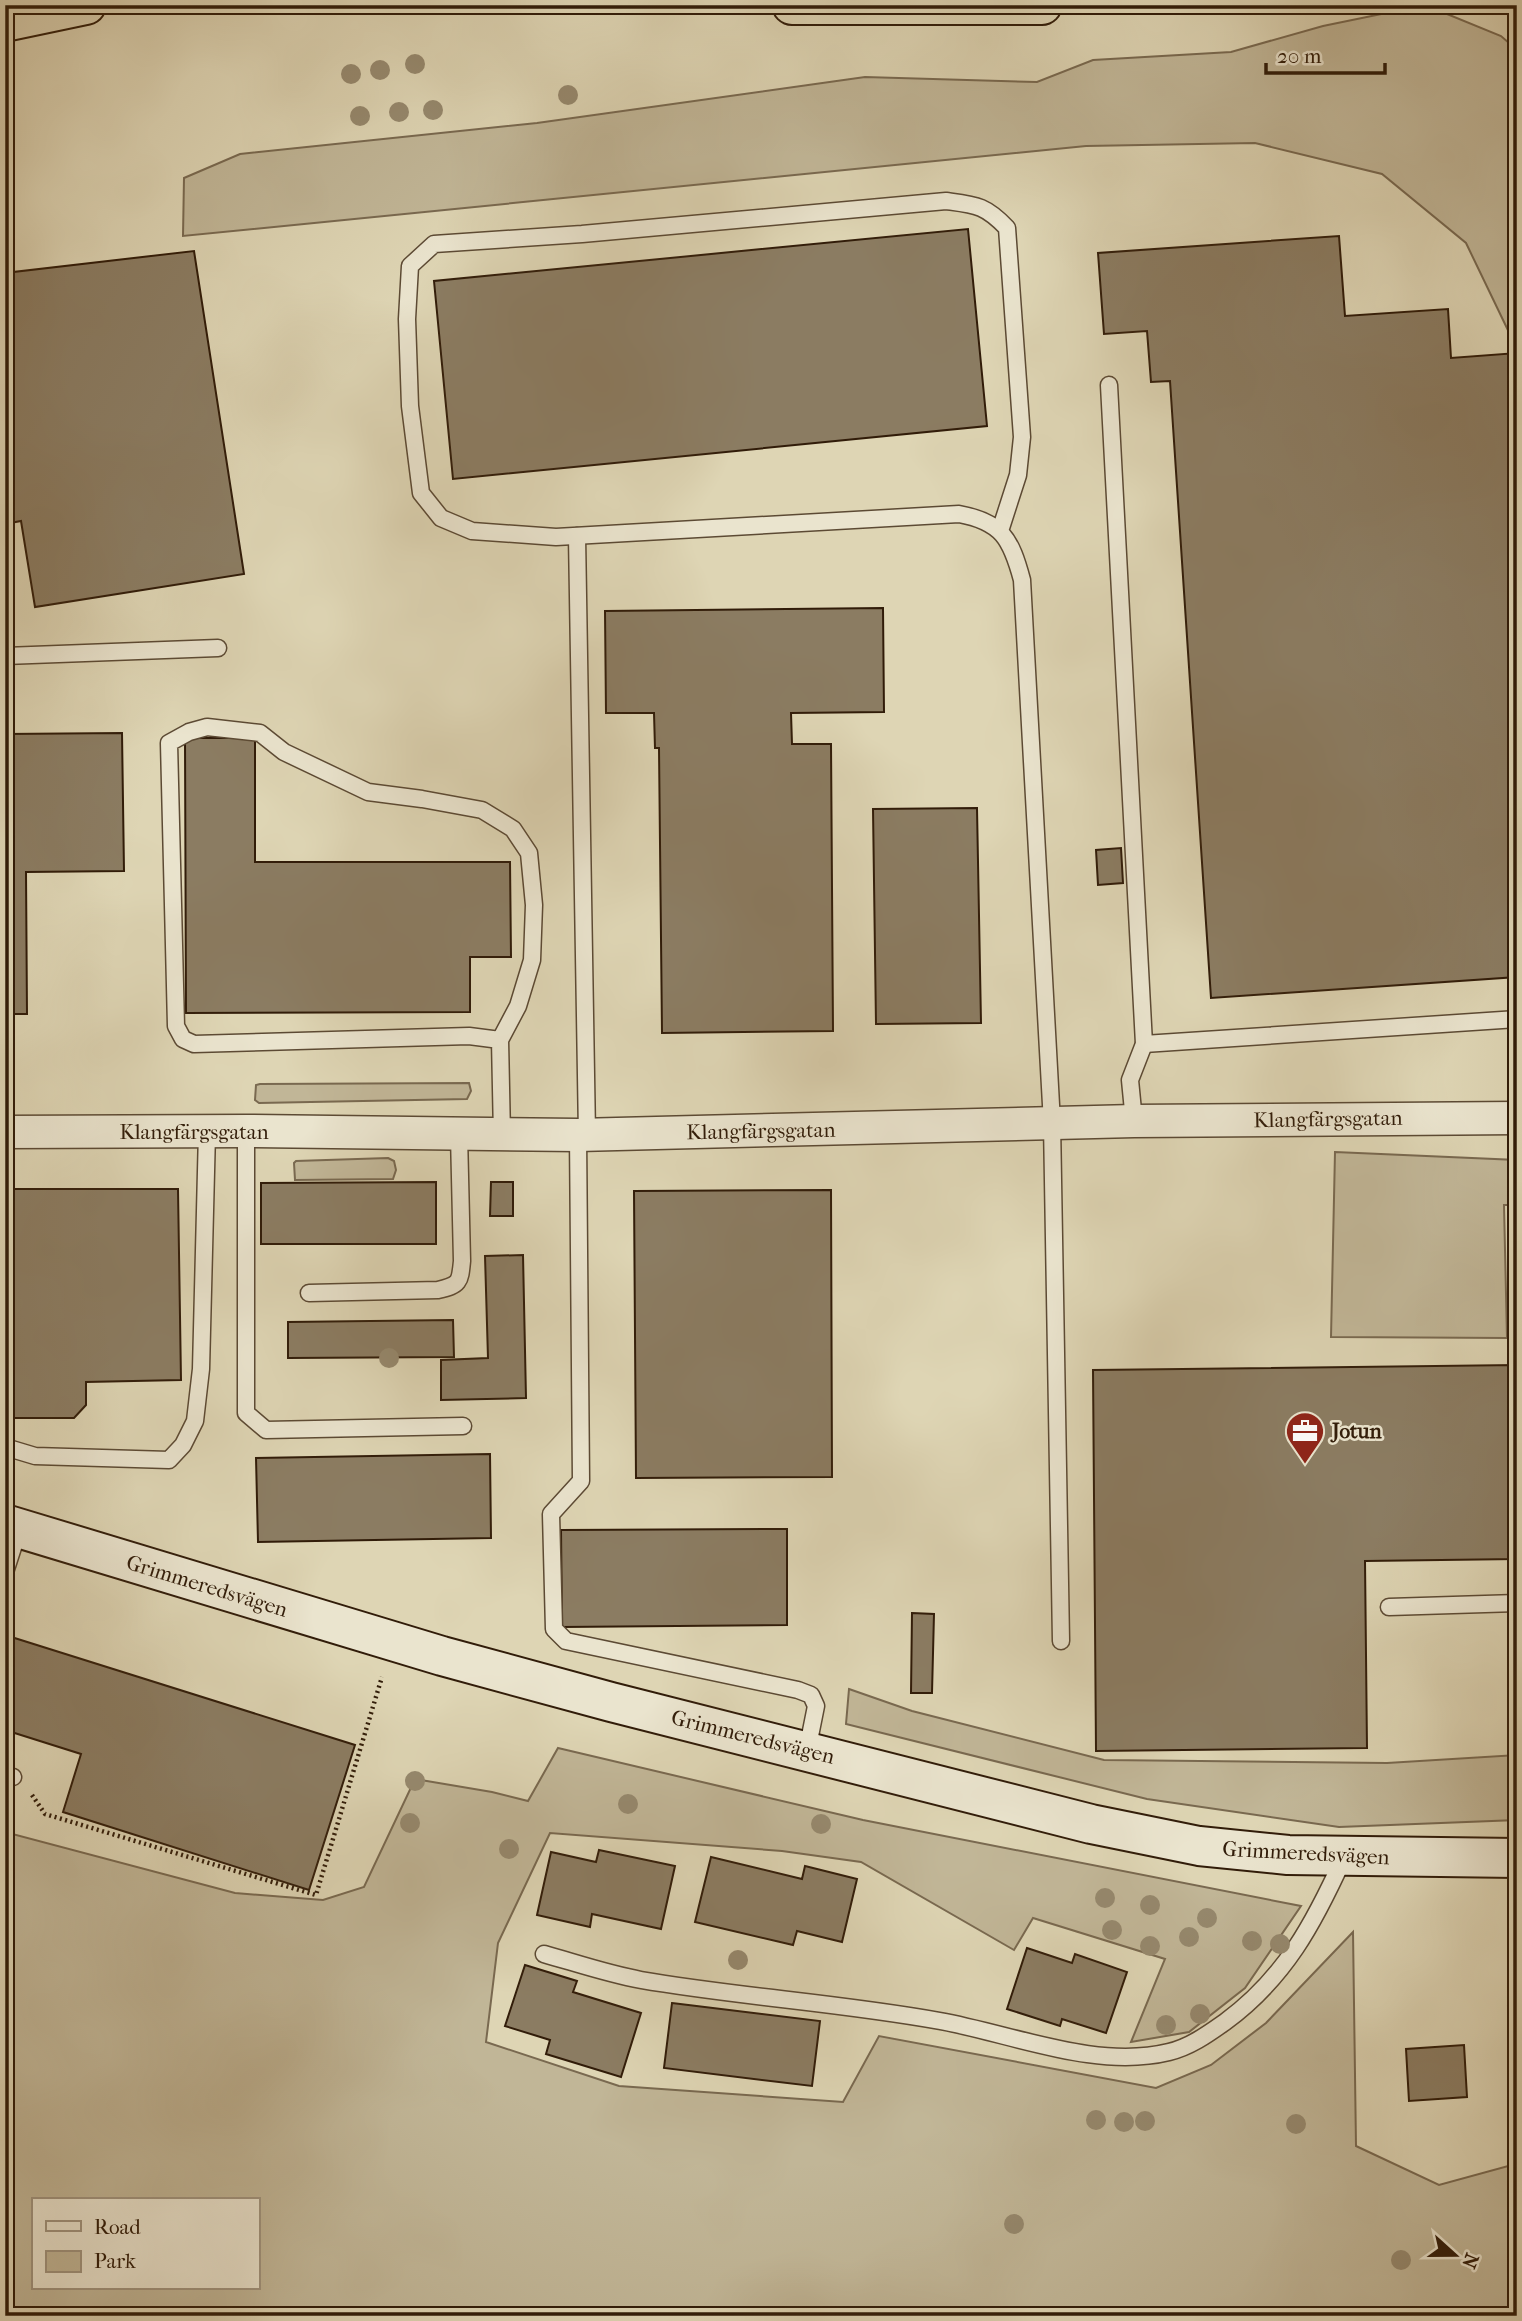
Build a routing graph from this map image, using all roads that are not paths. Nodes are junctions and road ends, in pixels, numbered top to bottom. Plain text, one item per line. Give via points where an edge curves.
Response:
1 (86, 5) edge
2 (792, 5) edge
3 (1042, 5) edge
4 (5, 22) edge
5 (1109, 385) dead end
6 (1000, 531) junction
7 (577, 536) junction
8 (218, 648) dead end
9 (5, 656) edge
10 (1517, 1019) edge
11 (500, 1040) junction
12 (1143, 1044) junction
13 (1517, 1118) edge
14 (1134, 1121) junction
15 (1052, 1123) junction
16 (246, 1131) junction
17 (5, 1132) edge
18 (207, 1132) junction
19 (459, 1135) junction
20 (583, 1135) junction
21 (502, 1136) junction
22 (309, 1293) dead end
23 (463, 1426) dead end
24 (5, 1447) edge
25 (12, 1526) edge
26 (5, 1572) edge
27 (1517, 1603) edge
28 (1389, 1607) dead end
29 (1061, 1641) dead end
30 (807, 1751) junction
31 (1344, 1857) junction
32 (1517, 1858) edge
33 (544, 1954) dead end

1 - 4 highway
2 - 3 highway
5 - 12 lane
6 - 7 lane via 978,517 958,514
6 - 7 lane via 1018,475 1022,437 1007,228 979,206 946,201 434,244 410,266 407,319 410,406 421,494 441,518 472,531
6 - 15 lane via 1014,549 1022,580
7 - 20 lane
8 - 9 lane
10 - 12 lane
11 - 11 lane via 194,1044 184,1039 176,1026 174,987 169,743 207,727 260,733 284,752 368,792 482,810 513,829 529,853 534,905 532,960 518,1006
11 - 21 lane
12 - 14 lane via 1130,1080
13 - 14 street, Klangfärgsgatan
14 - 15 street, Klangfärgsgatan
15 - 20 street, Klangfärgsgatan
15 - 29 lane
16 - 18 street, Klangfärgsgatan
16 - 19 street, Klangfärgsgatan
16 - 23 lane via 246,1413 266,1430
17 - 18 street, Klangfärgsgatan
18 - 24 lane via 201,1369 195,1421 183,1445 169,1460 35,1456
19 - 21 street, Klangfärgsgatan
19 - 22 lane via 462,1261 454,1287
20 - 21 street, Klangfärgsgatan
20 - 30 lane via 581,1481 551,1514 554,1629 566,1642 811,1695 816,1706
25 - 26 lane
25 - 30 street, Grimmeredsvägen via 442,1656
27 - 28 lane
30 - 31 street, Grimmeredsvägen via 1091,1824 1199,1846
31 - 32 street, Grimmeredsvägen
31 - 33 lane via 1306,1935 1279,1973 1245,2008 1205,2036 1171,2052 1133,2058 1026,2042 942,2021 637,1979

